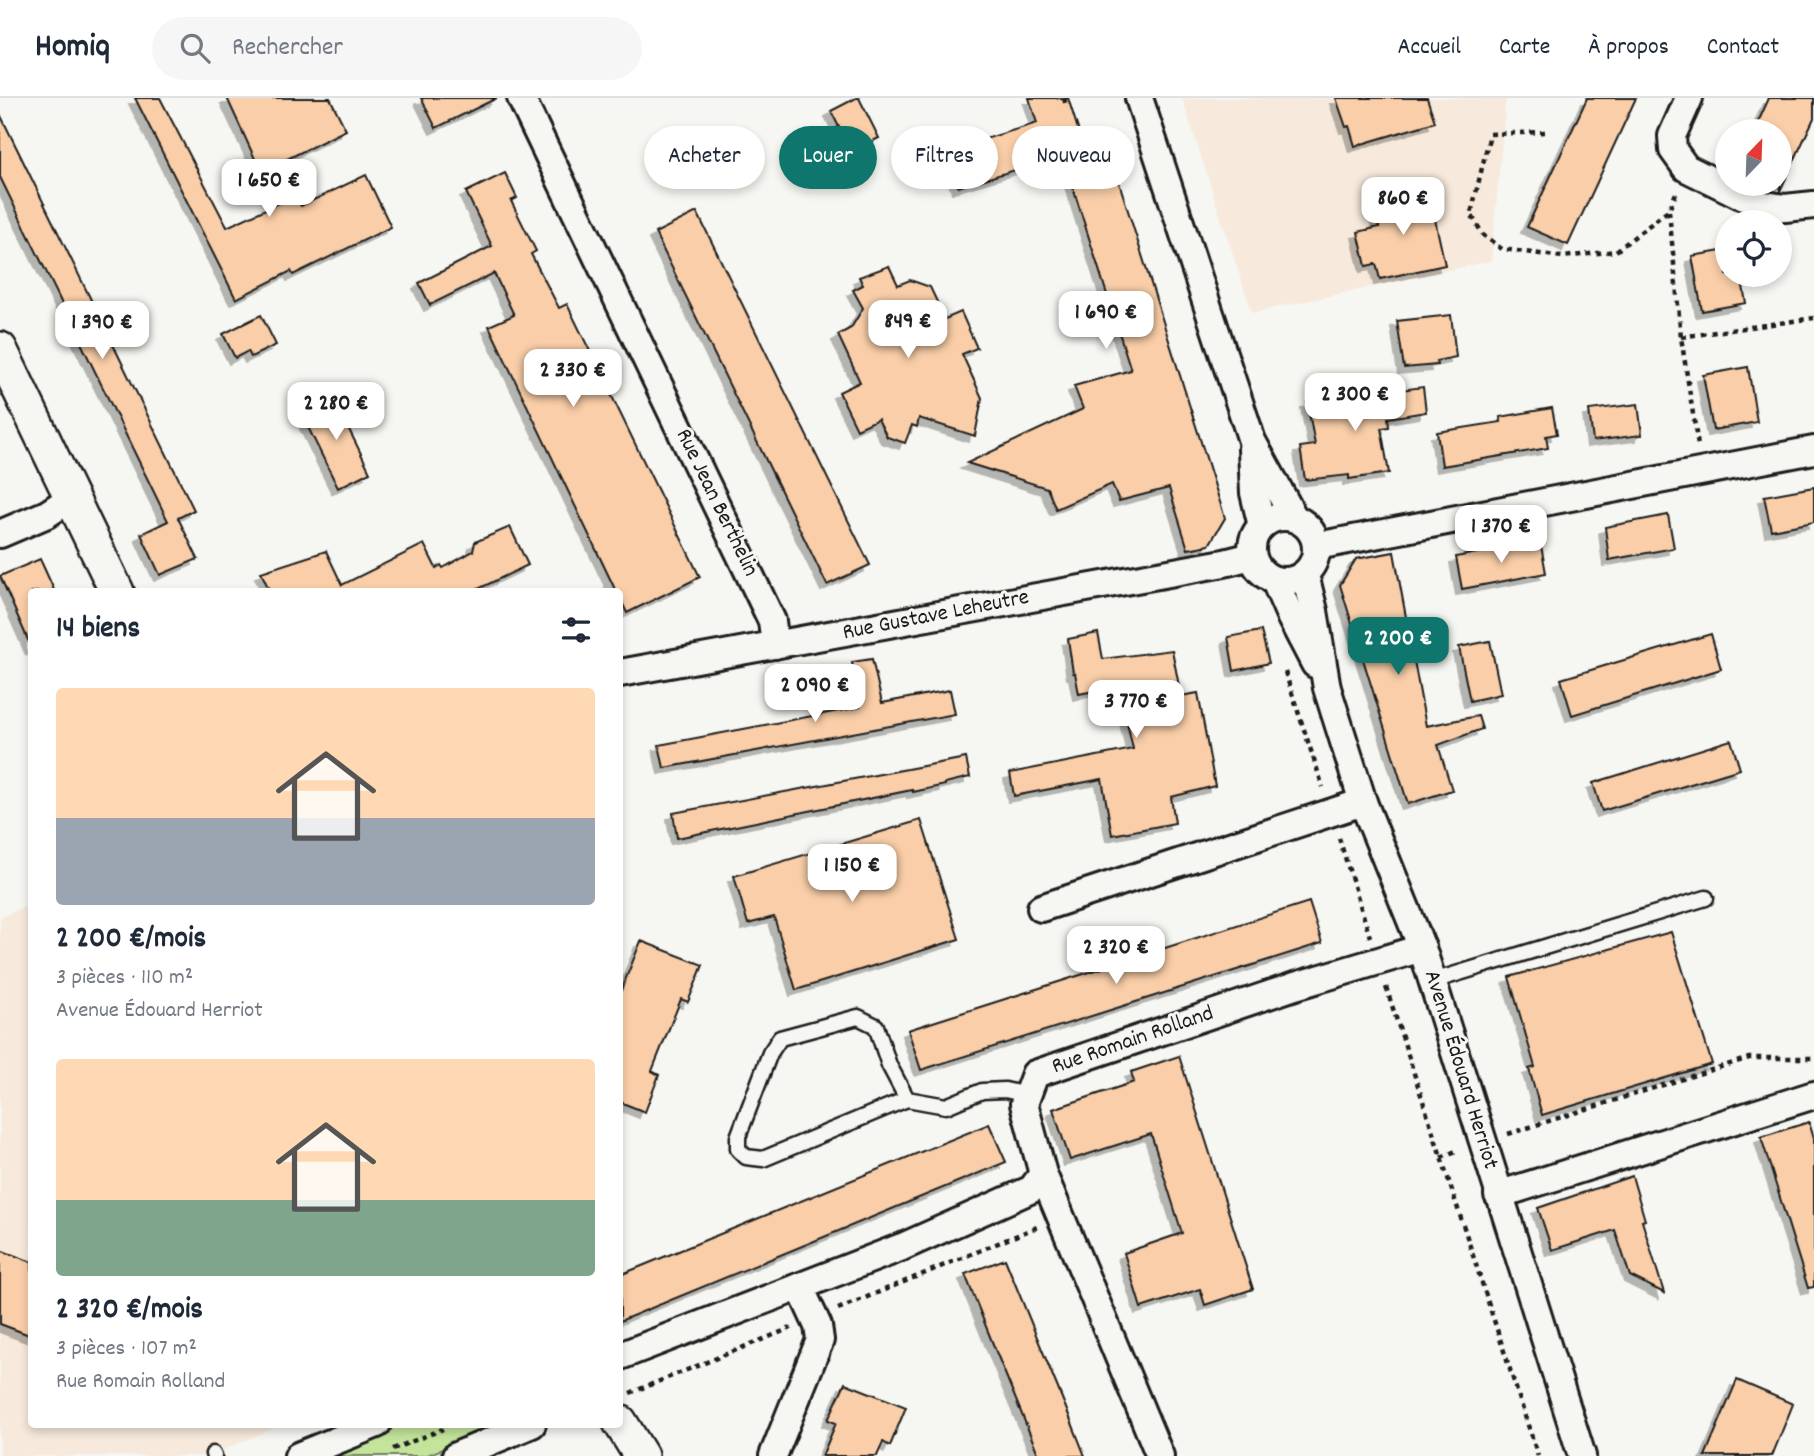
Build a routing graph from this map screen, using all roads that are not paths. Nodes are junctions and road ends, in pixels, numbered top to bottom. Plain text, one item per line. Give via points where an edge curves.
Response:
1 (521, 98) edge
2 (1139, 98) edge
3 (1689, 98) edge
4 (1814, 205) edge
5 (0, 349) edge
6 (1252, 441) junction
7 (1814, 450) edge
8 (71, 498) junction
9 (1294, 518) junction
10 (1262, 526) junction
11 (0, 534) edge
12 (1317, 546) junction
13 (1252, 556) junction
14 (1305, 575) junction
15 (1275, 581) junction
16 (115, 588) edge
17 (775, 645) junction
18 (623, 672) edge
19 (1327, 688) junction
20 (1363, 802) junction
21 (1706, 898) dead end
22 (1041, 908) dead end
23 (1422, 948) junction
24 (1433, 981) junction
25 (1027, 1095) junction
26 (1814, 1095) edge
27 (907, 1099) junction
28 (1043, 1174) junction
29 (1498, 1195) junction
30 (800, 1287) junction
31 (623, 1355) edge
32 (623, 1427) edge
33 (367, 1428) edge
34 (522, 1428) edge
35 (298, 1456) edge
36 (456, 1456) edge
37 (641, 1456) edge
38 (773, 1456) edge
39 (1160, 1456) edge
40 (1582, 1456) edge

1 - 17 street, Rue Jean Berthelin via 772,621
2 - 6 street
3 - 4 street via 1672,136 1673,150 1686,168 1759,204 1785,208
5 - 8 street
6 - 9 street
6 - 10 street via 1254,493
7 - 12 street
8 - 11 street
8 - 16 street
9 - 10 street via 1277,517
9 - 12 street via 1310,529
10 - 13 street via 1255,534
12 - 14 street
13 - 15 street via 1260,571
13 - 17 street, Rue Gustave Leheutre
14 - 15 street
14 - 19 street, Avenue Édouard Herriot
15 - 19 street, Avenue Édouard Herriot
17 - 18 street, Rue Gustave Leheutre
19 - 20 street, Avenue Édouard Herriot
20 - 22 street
20 - 23 street, Avenue Édouard Herriot
21 - 24 lane
23 - 24 street, Avenue Édouard Herriot
23 - 25 street, Rue Romain Rolland via 1035,1074
24 - 29 street, Avenue Édouard Herriot
25 - 27 lane via 982,1091 946,1106
25 - 28 street, Rue Romain Rolland via 1024,1104
26 - 29 street
27 - 27 lane via 876,1026 858,1017 780,1038 770,1053 738,1149 746,1157 763,1159
28 - 30 street via 1032,1189
28 - 39 street, Rue Romain Rolland
29 - 40 street, Avenue Édouard Herriot
30 - 31 street
30 - 38 street via 821,1340
32 - 37 street
33 - 35 street
34 - 36 street

